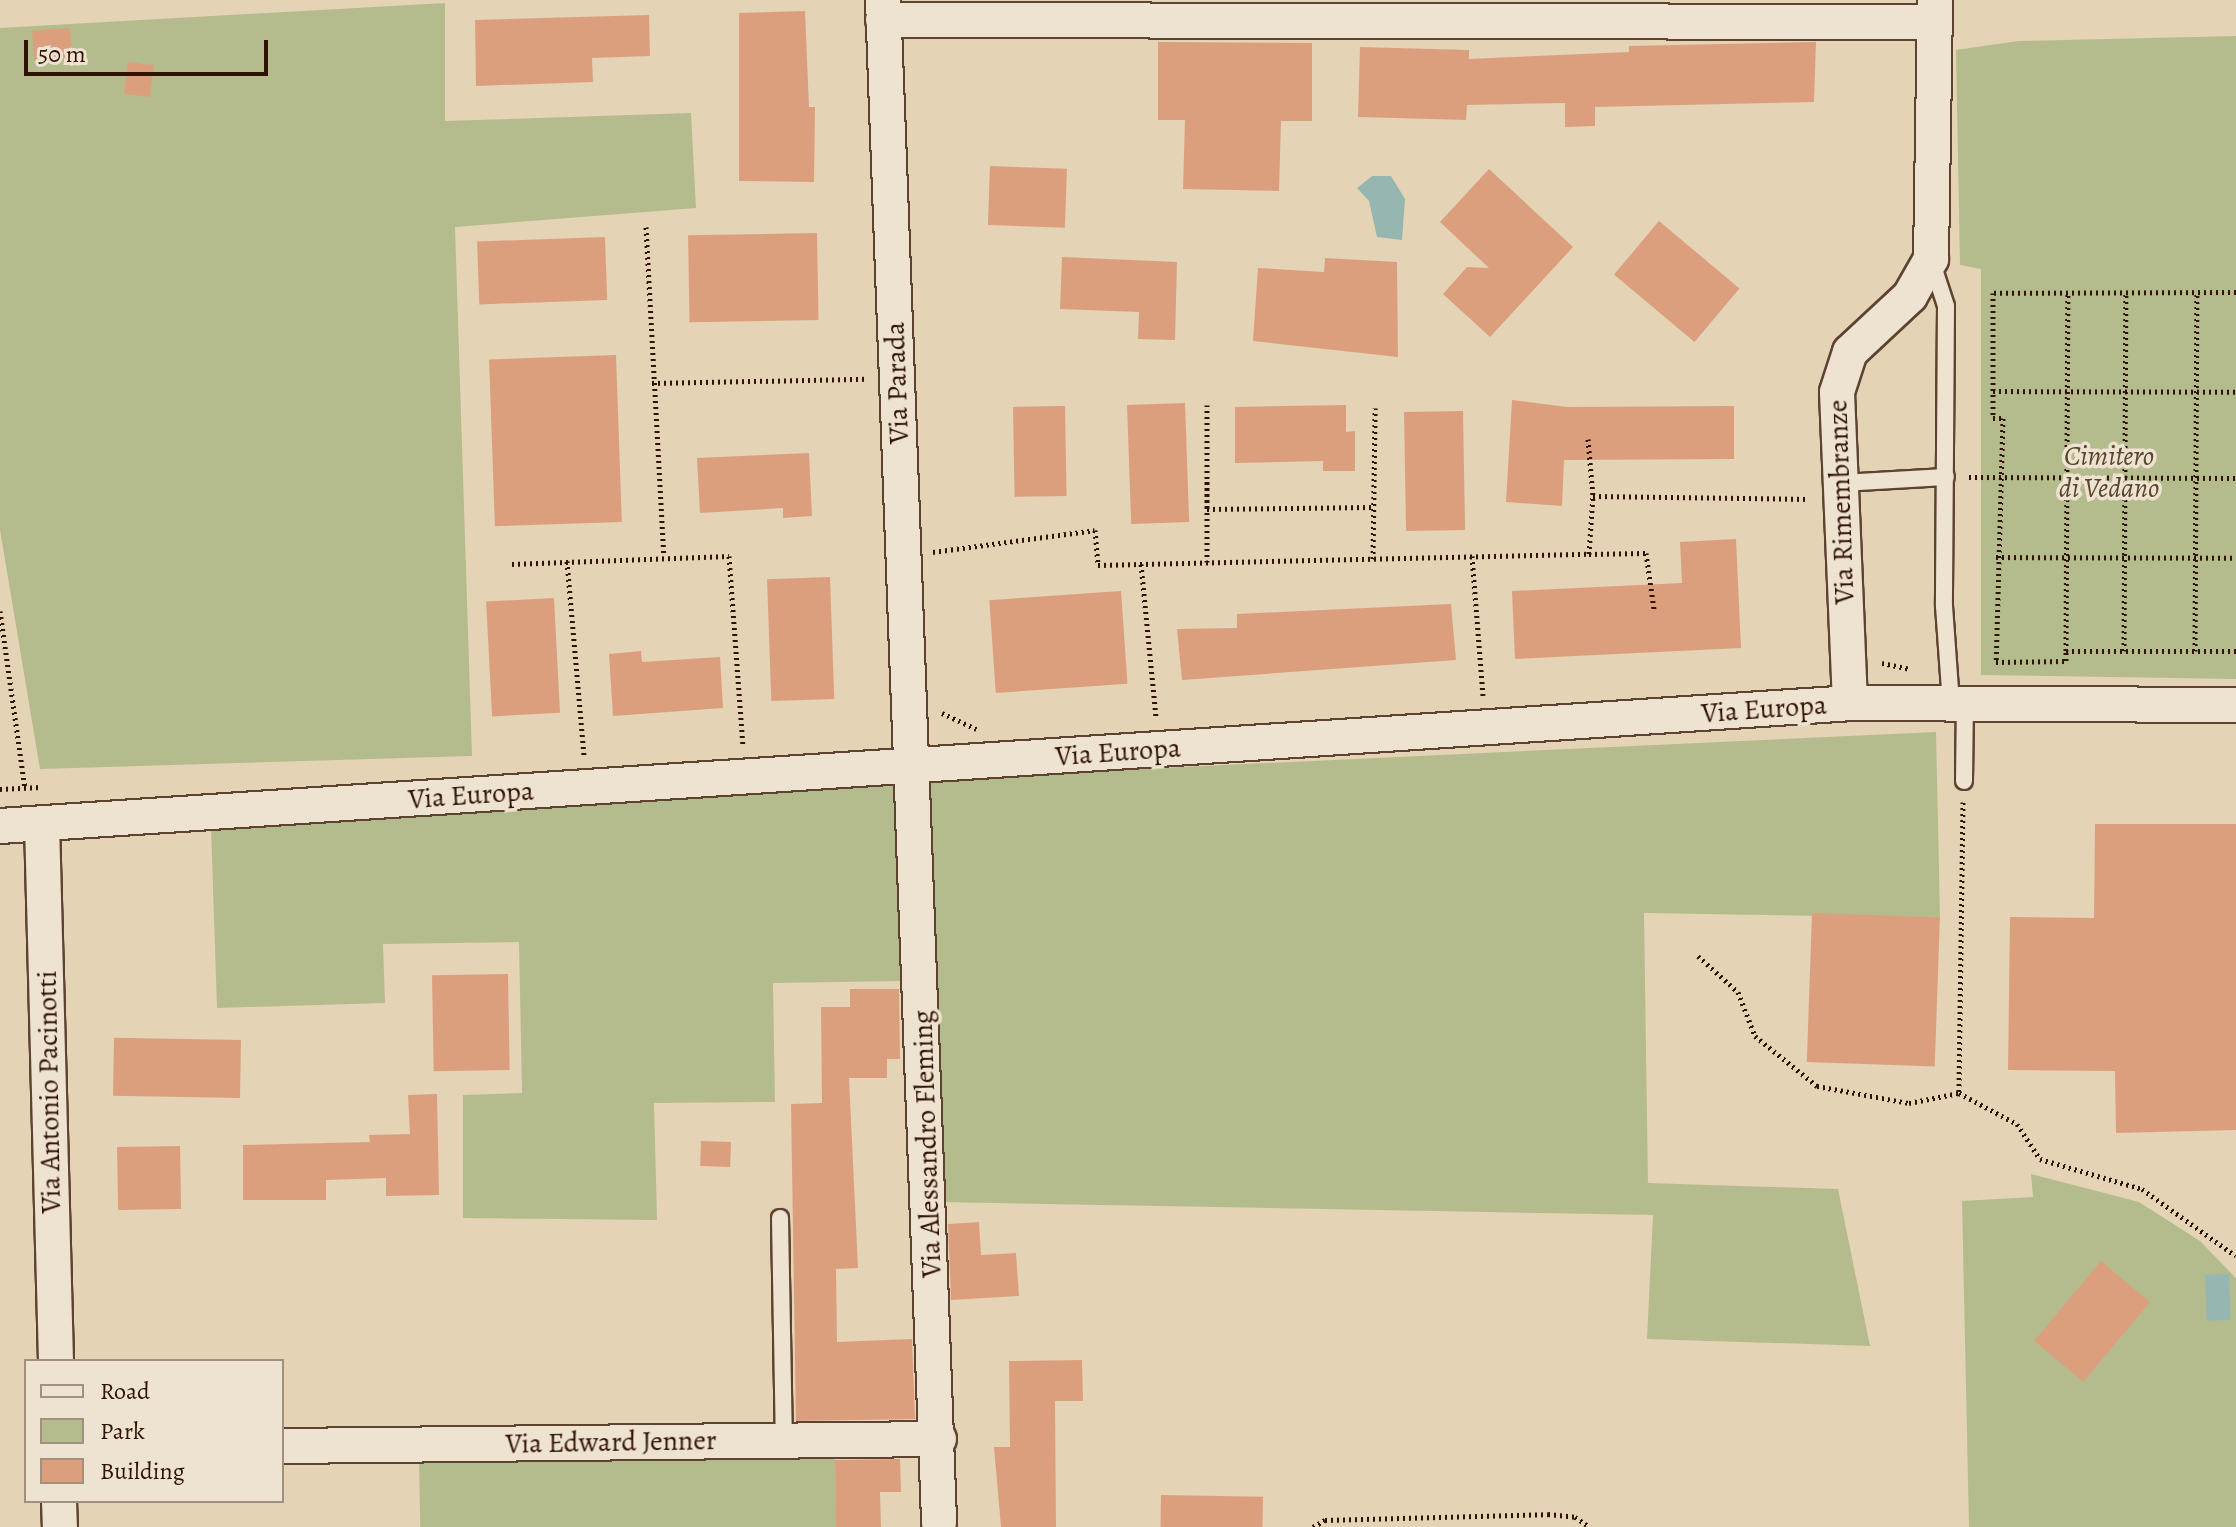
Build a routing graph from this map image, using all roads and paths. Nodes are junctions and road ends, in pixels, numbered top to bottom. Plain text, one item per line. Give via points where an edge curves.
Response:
1 (883, 10) edge
2 (1935, 11) edge
3 (646, 227) dead end
4 (1931, 259) junction
5 (2126, 292) junction
6 (2197, 292) junction
7 (2236, 292) edge
8 (2068, 293) junction
9 (896, 378) junction
10 (652, 383) junction
11 (1993, 391) junction
12 (2068, 392) junction
13 (2125, 392) junction
14 (2196, 392) junction
15 (2236, 392) edge
16 (1207, 405) dead end
17 (1375, 408) dead end
18 (1588, 439) dead end
19 (1946, 477) junction
20 (2003, 477) junction
21 (2067, 477) junction
22 (2125, 477) junction
23 (2196, 478) junction
24 (2236, 478) edge
25 (1841, 491) junction
26 (1593, 496) junction
27 (1373, 507) junction
28 (1207, 509) junction
29 (1589, 554) junction
30 (664, 556) junction
31 (903, 556) junction
32 (1472, 556) junction
33 (1996, 557) junction
34 (2067, 557) junction
35 (2124, 557) junction
36 (2195, 558) junction
37 (2236, 558) edge
38 (1373, 559) junction
39 (567, 561) junction
40 (1207, 562) junction
41 (512, 564) dead end
42 (1141, 564) junction
43 (1654, 609) dead end
44 (0, 611) edge
45 (2066, 651) junction
46 (2124, 651) junction
47 (2195, 651) junction
48 (2236, 651) edge
49 (1483, 697) dead end
50 (1850, 703) junction
51 (1958, 703) junction
52 (2236, 705) edge
53 (1156, 719) dead end
54 (743, 749) dead end
55 (584, 760) dead end
56 (911, 766) junction
57 (1964, 781) joint
58 (25, 788) dead end
59 (42, 823) junction
60 (0, 826) edge
61 (1698, 956) dead end
62 (1959, 1093) junction
63 (780, 1218) dead end
64 (2236, 1256) edge
65 (56, 1359) edge
66 (939, 1439) junction
67 (784, 1440) junction
68 (284, 1446) edge
69 (59, 1503) edge
70 (939, 1522) dead end
71 (60, 1527) edge
72 (1313, 1527) edge
73 (1590, 1527) edge

1 - 2 street
1 - 9 street, Via Parada
2 - 4 street, Via Rimembranze
3 - 10 path
4 - 19 lane via 1946,306
4 - 25 street, Via Rimembranze via 1910,296 1859,341 1843,365 1837,392
5 - 6 path
5 - 8 path
5 - 13 path
6 - 7 path
6 - 14 path
8 - 11 path via 1993,293
8 - 12 path
9 - 10 path
9 - 31 street, Via Parada
10 - 30 path
11 - 12 path
11 - 20 path via 1993,418 2003,418
12 - 13 path
12 - 21 path
13 - 14 path
13 - 22 path
14 - 15 path
14 - 23 path
16 - 28 path
17 - 27 path
18 - 26 path
19 - 20 path
19 - 25 lane
19 - 51 lane
20 - 21 path
20 - 33 path
21 - 22 path
21 - 34 path
22 - 23 path
22 - 35 path
23 - 24 path
23 - 36 path
25 - 26 path
25 - 50 street, Via Rimembranze
26 - 29 path
27 - 28 path
27 - 38 path
28 - 40 path
29 - 32 path
29 - 43 path via 1646,553
30 - 39 path
30 - 54 path via 729,556
31 - 42 path via 1095,530 1098,565
31 - 56 street, Via Parada
32 - 38 path
32 - 49 path
33 - 34 path
33 - 45 path via 1996,662 2066,661
34 - 35 path
34 - 45 path
35 - 36 path
35 - 46 path
36 - 37 path
36 - 47 path
38 - 40 path
39 - 41 path
39 - 55 path
40 - 42 path
42 - 53 path
44 - 58 path
45 - 46 path
46 - 47 path
47 - 48 path
50 - 51 street, Via Europa
50 - 56 street, Via Europa
51 - 52 street, Via Europa
51 - 57 lane
56 - 59 street, Via Europa
56 - 66 street, Via Alessandro Fleming
57 - 62 path
59 - 60 street, Via Europa
59 - 65 street, Via Antonio Pacinotti
61 - 62 path via 1738,992 1755,1036 1817,1086 1909,1103
62 - 64 path via 2017,1124 2040,1159 2142,1189
63 - 67 lane
66 - 67 street, Via Edward Jenner
66 - 70 street, Via Alessandro Fleming
67 - 68 street, Via Edward Jenner
69 - 71 street
72 - 73 path via 1325,1520 1548,1514 1575,1517

